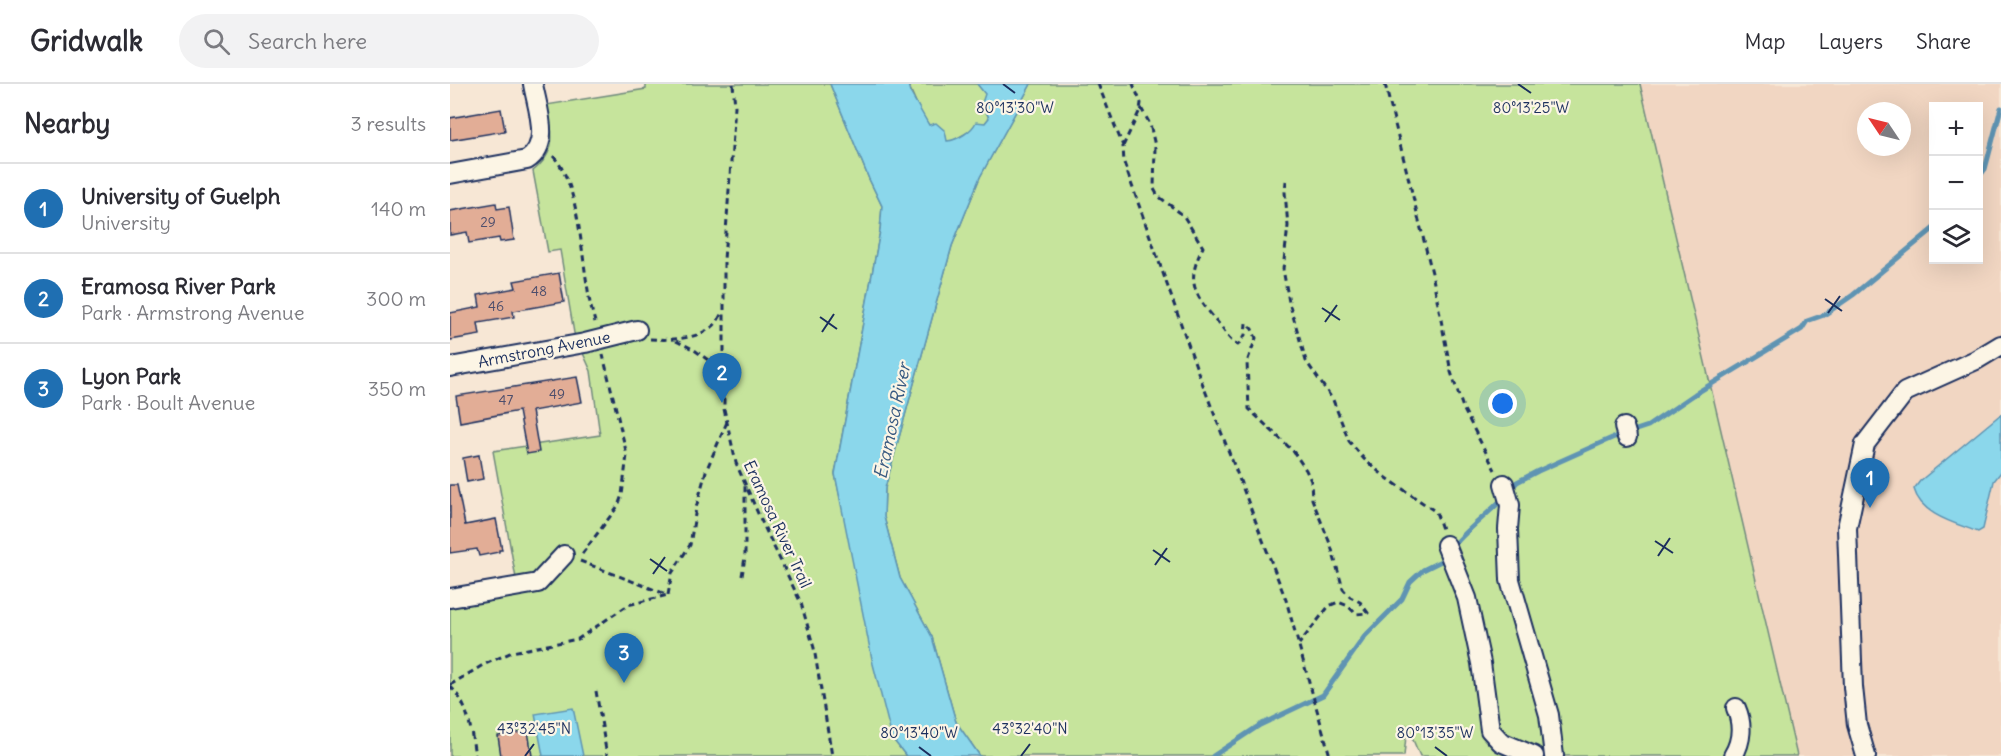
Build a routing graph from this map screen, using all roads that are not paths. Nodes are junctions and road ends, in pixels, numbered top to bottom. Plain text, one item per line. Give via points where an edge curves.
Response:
1 (533, 84) edge
2 (450, 174) edge
3 (637, 330) road end
4 (2001, 345) edge
5 (450, 367) edge
6 (1506, 491) road end
7 (1449, 551) road end
8 (564, 555) dead end
9 (450, 598) edge
10 (1736, 708) dead end
11 (1534, 756) edge
12 (1554, 756) edge
13 (1733, 756) edge
14 (1866, 756) edge

1 - 2 street via 541,125 540,147 534,155 527,160
3 - 5 street, Armstrong Avenue
4 - 14 street via 1905,392 1865,444 1847,528 1853,687 1857,725
6 - 12 street via 1510,580 1549,715
7 - 11 street via 1467,598 1490,730 1500,742
8 - 9 street via 538,583
10 - 13 street via 1740,745

